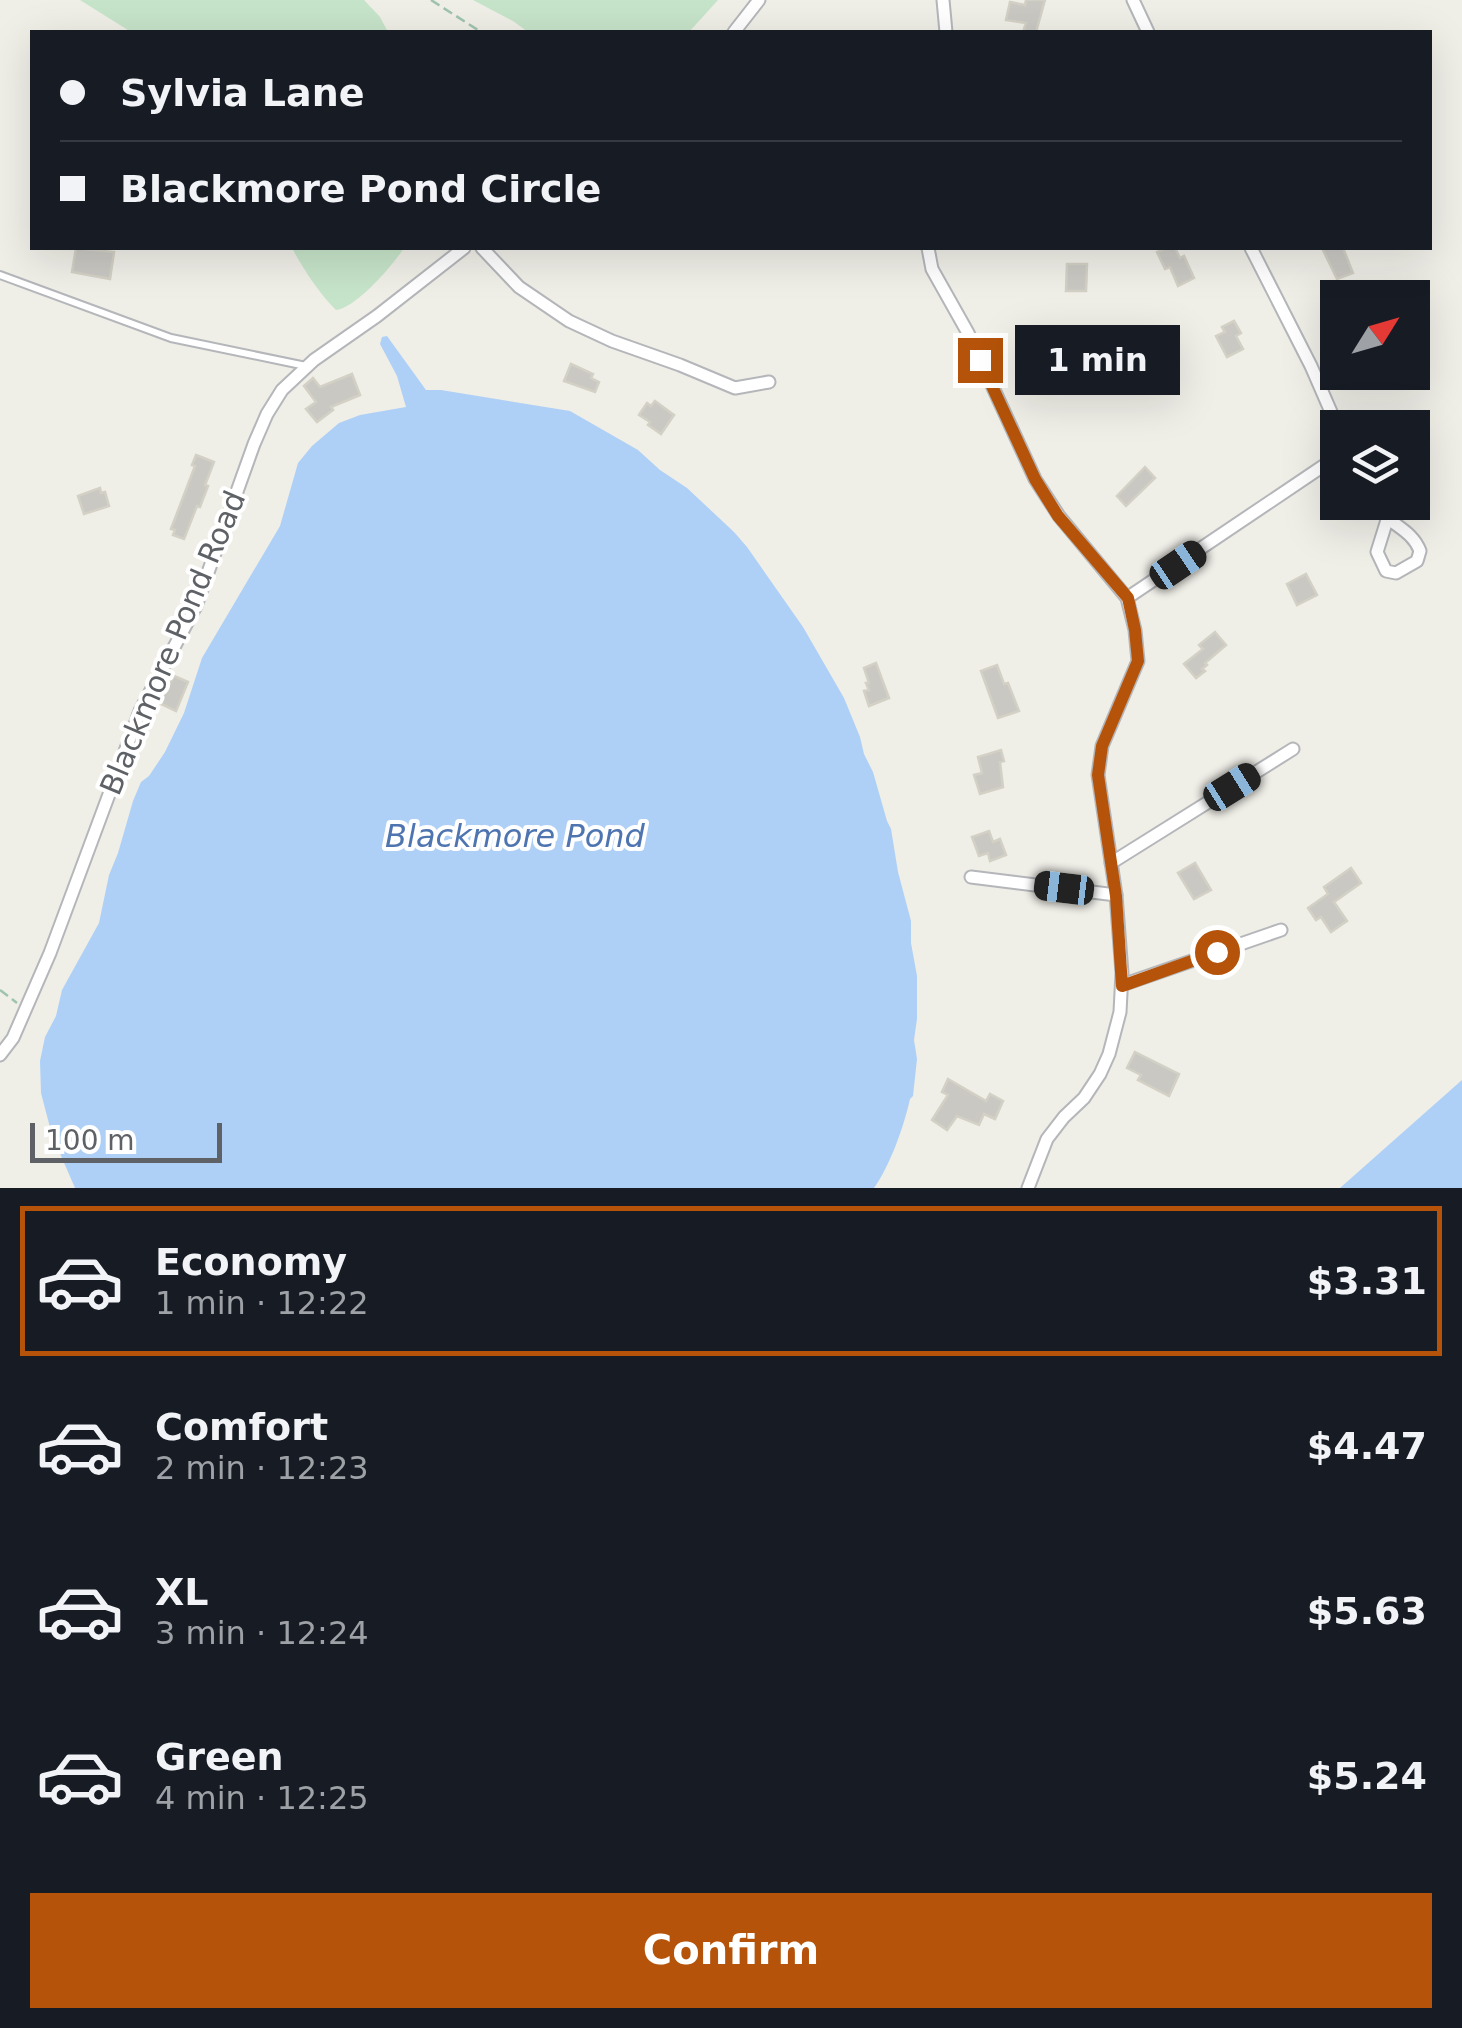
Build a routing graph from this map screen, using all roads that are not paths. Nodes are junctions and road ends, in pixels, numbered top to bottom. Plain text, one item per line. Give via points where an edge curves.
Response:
1 (760, 0) edge
2 (943, 0) edge
3 (1133, 0) edge
4 (736, 30) edge
5 (946, 30) edge
6 (1147, 30) edge
7 (462, 250) edge
8 (484, 250) edge
9 (928, 250) edge
10 (1252, 250) edge
11 (0, 275) edge
12 (307, 366) junction
13 (769, 382) dead end
14 (1330, 410) edge
15 (1320, 468) edge
16 (1387, 520) joint
17 (1128, 598) junction
18 (1293, 749) dead end
19 (1111, 862) junction
20 (971, 877) dead end
21 (1116, 896) junction
22 (1281, 930) dead end
23 (1122, 986) junction
24 (0, 1055) edge
25 (1028, 1188) edge

1 - 4 street
2 - 5 street
3 - 6 street
7 - 12 street, Blackmore Pond Road
8 - 13 street via 520,287 569,321 736,388
9 - 17 street via 1035,479
10 - 14 street
11 - 12 lane via 171,338
12 - 24 street, Blackmore Pond Road via 282,390 260,429 196,606 140,710 50,953
15 - 17 street
16 - 16 street via 1377,552 1386,571 1396,573 1420,551 1408,532
17 - 19 street via 1138,661 1102,746 1098,775
18 - 19 street
19 - 21 street
20 - 21 street
21 - 23 street
22 - 23 street
23 - 25 street via 1100,1074 1046,1139

